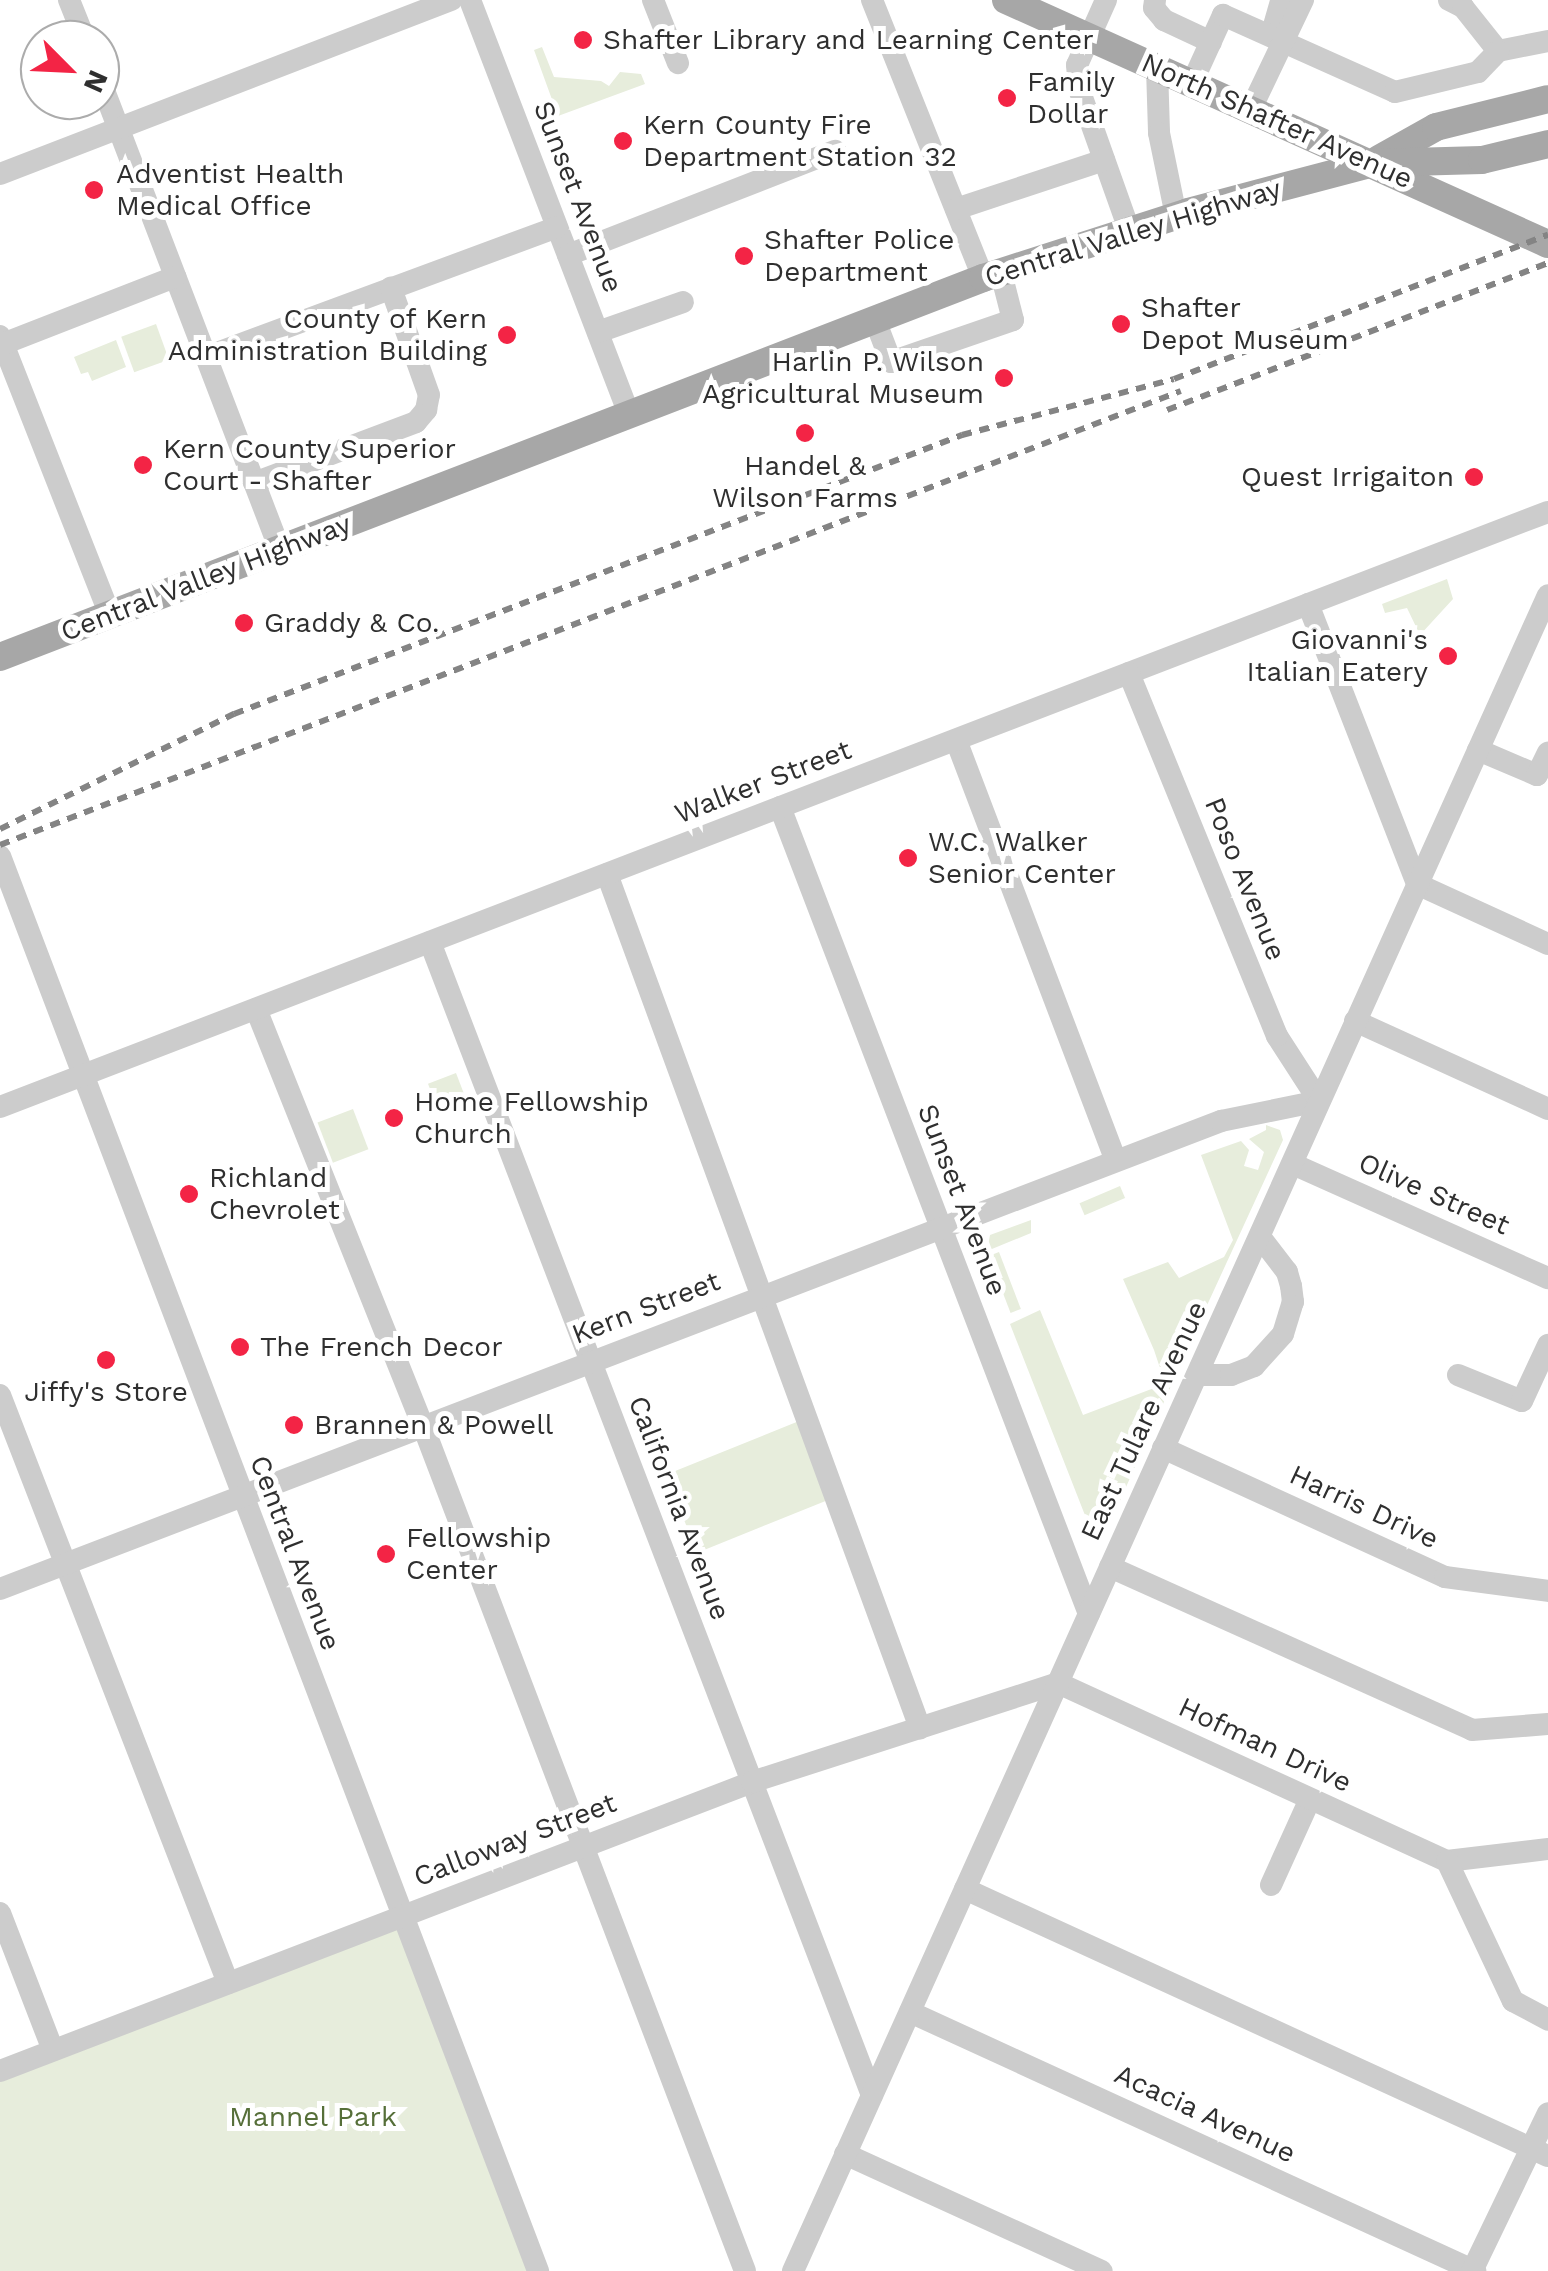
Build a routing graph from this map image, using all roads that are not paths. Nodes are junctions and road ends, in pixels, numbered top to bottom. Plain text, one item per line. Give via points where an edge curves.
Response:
1 (452, 0) edge
2 (470, 0) edge
3 (653, 0) edge
4 (872, 0) edge
5 (1006, 0) edge
6 (1106, 0) edge
7 (1155, 0) edge
8 (1281, 0) edge
9 (1304, 0) edge
10 (1449, 0) edge
11 (1089, 38) junction
12 (1277, 38) junction
13 (1548, 41) edge
14 (1211, 42) junction
15 (1498, 51) junction
16 (678, 62) dead end
17 (1157, 68) junction
18 (1192, 83) junction
19 (1548, 99) edge
20 (1251, 109) junction
21 (115, 120) edge
22 (118, 128) junction
23 (1548, 144) edge
24 (835, 151) dead end
25 (1104, 160) junction
26 (1373, 162) junction
27 (0, 174) edge
28 (956, 209) junction
29 (1176, 216) junction
30 (557, 227) junction
31 (1130, 232) junction
32 (1548, 244) edge
33 (568, 255) junction
34 (175, 276) junction
35 (992, 276) junction
36 (392, 288) junction
37 (683, 302) dead end
38 (875, 320) junction
39 (598, 332) junction
40 (2, 340) edge
41 (206, 358) junction
42 (630, 416) junction
43 (254, 483) junction
44 (1548, 512) edge
45 (280, 550) junction
46 (1548, 595) edge
47 (1308, 604) junction
48 (110, 615) junction
49 (1540, 633) edge
50 (0, 657) edge
51 (1129, 673) junction
52 (956, 740) junction
53 (1478, 750) junction
54 (1548, 752) edge
55 (780, 808) junction
56 (0, 856) edge
57 (607, 874) junction
58 (1418, 884) junction
59 (430, 942) junction
60 (1548, 944) edge
61 (256, 1009) junction
62 (1355, 1021) junction
63 (80, 1076) junction
64 (1319, 1101) junction
65 (0, 1107) edge
66 (1548, 1109) edge
67 (1116, 1161) junction
68 (1294, 1164) junction
69 (941, 1227) junction
70 (1261, 1238) junction
71 (1548, 1278) edge
72 (762, 1296) junction
73 (1548, 1346) edge
74 (591, 1362) junction
75 (1458, 1374) dead end
76 (1197, 1375) junction
77 (0, 1394) edge
78 (423, 1426) junction
79 (1163, 1448) junction
80 (241, 1496) junction
81 (62, 1565) junction
82 (1110, 1567) junction
83 (0, 1589) edge
84 (1548, 1590) edge
85 (1089, 1614) junction
86 (1058, 1683) junction
87 (1548, 1724) edge
88 (920, 1728) junction
89 (752, 1782) junction
90 (1310, 1799) junction
91 (580, 1848) junction
92 (1548, 1849) edge
93 (1447, 1861) junction
94 (1270, 1885) dead end
95 (965, 1889) junction
96 (0, 1913) edge
97 (402, 1916) junction
98 (228, 1983) junction
99 (910, 2012) junction
100 (1548, 2020) edge
101 (53, 2050) junction
102 (0, 2070) edge
103 (872, 2095) junction
104 (1548, 2112) edge
105 (1540, 2152) edge
106 (846, 2154) junction
107 (538, 2271) edge
108 (745, 2271) edge
109 (793, 2271) edge
110 (1102, 2271) edge
111 (1473, 2271) edge

1 - 22 street
2 - 30 street, Sunset Avenue
3 - 16 street
4 - 28 street
5 - 11 main road, North Shafter Avenue
6 - 11 street
7 - 14 street via 1164,20
8 - 12 street
9 - 12 street
10 - 15 street via 1463,7
11 - 17 main road, North Shafter Avenue
11 - 25 street via 1077,66 1078,89
12 - 14 street via 1223,15
12 - 15 street via 1395,92 1478,72
12 - 20 street
13 - 15 street
14 - 18 street
17 - 18 main road, North Shafter Avenue
17 - 29 street via 1159,133
18 - 20 main road, North Shafter Avenue
19 - 26 main road, Central Valley Highway via 1436,127
20 - 26 main road, North Shafter Avenue
21 - 22 street
22 - 27 street
22 - 34 street
23 - 26 main road, Central Valley Highway via 1482,160
24 - 33 street
25 - 28 street
25 - 31 street
26 - 29 main road, Central Valley Highway
26 - 32 main road, North Shafter Avenue
28 - 35 street
29 - 31 main road, Central Valley Highway
30 - 33 street, Sunset Avenue
30 - 36 street
31 - 35 main road, Central Valley Highway
33 - 39 street, Sunset Avenue
34 - 40 street
34 - 41 street
35 - 38 main road, Central Valley Highway
35 - 38 street via 1012,320 891,362
36 - 41 street
36 - 43 street via 429,395 426,410 416,422
37 - 39 street
38 - 42 main road, Central Valley Highway
39 - 42 street, Sunset Avenue
40 - 48 street
41 - 43 street
42 - 45 main road, Central Valley Highway
43 - 45 street
44 - 47 street, Walker Street
45 - 48 main road, Central Valley Highway
46 - 49 street, East Tulare Avenue
47 - 51 street, Walker Street
47 - 58 street
48 - 50 main road, Central Valley Highway
49 - 53 street, East Tulare Avenue
51 - 52 street, Walker Street
51 - 64 street, Poso Avenue via 1277,1036
52 - 55 street, Walker Street
52 - 67 street
53 - 54 street via 1536,775
53 - 58 street, East Tulare Avenue
55 - 57 street, Walker Street
55 - 69 street, Sunset Avenue
56 - 63 street, Central Avenue
57 - 59 street, Walker Street
57 - 72 street
58 - 60 street
58 - 62 street, East Tulare Avenue
59 - 61 street, Walker Street
59 - 74 street, California Avenue
61 - 63 street, Walker Street
61 - 78 street
62 - 64 street, East Tulare Avenue
62 - 66 street
63 - 65 street, Walker Street
63 - 80 street, Central Avenue
64 - 67 street, Kern Street via 1221,1121
64 - 68 street, East Tulare Avenue
67 - 69 street, Kern Street
68 - 70 street, East Tulare Avenue
68 - 71 street, Olive Street
69 - 72 street, Kern Street
69 - 85 street, Sunset Avenue
70 - 76 street, East Tulare Avenue
70 - 76 street via 1291,1286 1283,1334 1254,1366 1232,1375
72 - 74 street, Kern Street
72 - 88 street
73 - 75 street via 1522,1401
74 - 78 street, Kern Street
74 - 89 street, California Avenue
76 - 79 street, East Tulare Avenue
77 - 81 street
78 - 80 street, Kern Street
78 - 91 street
79 - 82 street, East Tulare Avenue
79 - 84 street, Harris Drive via 1445,1577
80 - 81 street, Kern Street
80 - 97 street, Central Avenue
81 - 83 street, Kern Street
81 - 98 street
82 - 85 street, East Tulare Avenue
82 - 87 street via 1472,1730
85 - 86 street, East Tulare Avenue
86 - 88 street, Calloway Street
86 - 90 street, Hofman Drive
86 - 95 street, East Tulare Avenue
88 - 89 street, Calloway Street
89 - 91 street, Calloway Street
89 - 103 street, California Avenue
90 - 93 street, Hofman Drive
90 - 94 street
91 - 97 street, Calloway Street
91 - 108 street
92 - 93 street
93 - 100 street via 1513,2001
95 - 99 street, East Tulare Avenue
95 - 105 street
96 - 101 street
97 - 98 street, Calloway Street
97 - 107 street, Central Avenue
98 - 101 street, Calloway Street
99 - 103 street, East Tulare Avenue
99 - 111 street, Acacia Avenue
101 - 102 street, Calloway Street
103 - 106 street, East Tulare Avenue
104 - 105 street
105 - 111 street
106 - 109 street, East Tulare Avenue
106 - 110 street

